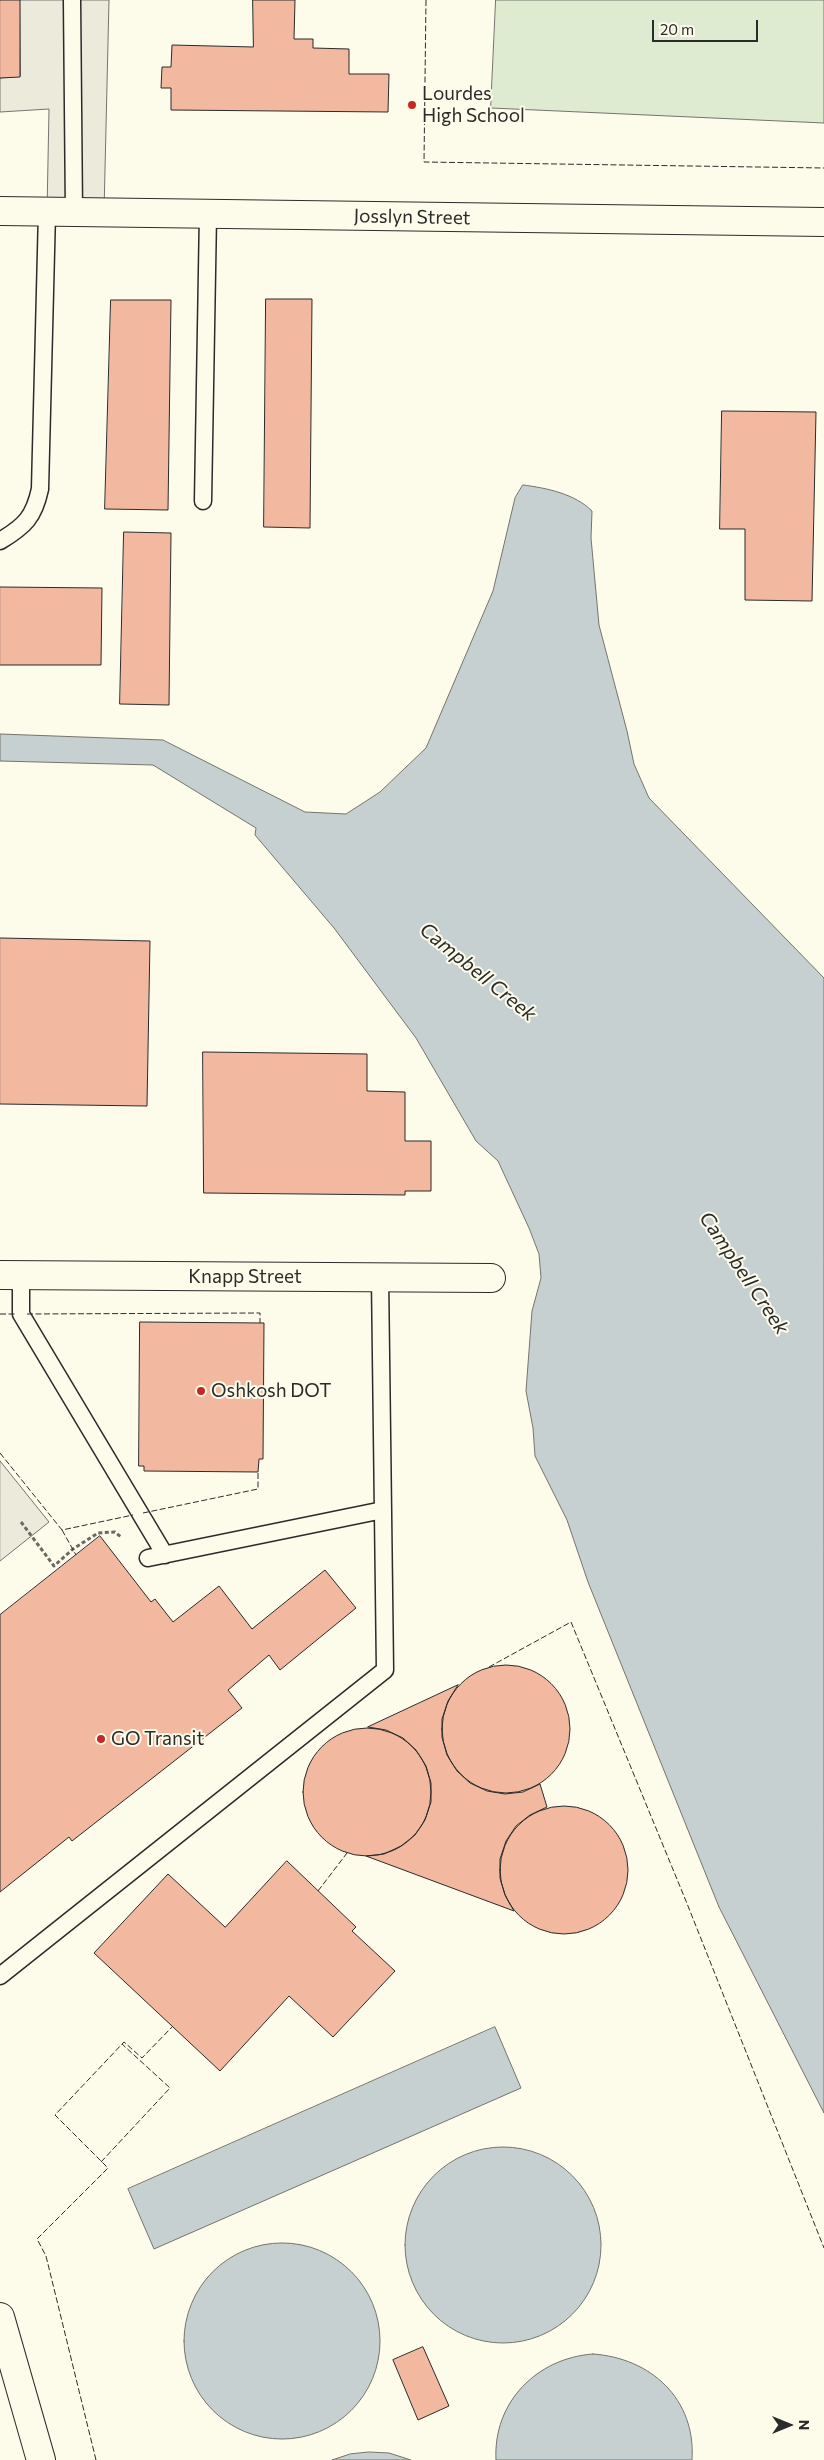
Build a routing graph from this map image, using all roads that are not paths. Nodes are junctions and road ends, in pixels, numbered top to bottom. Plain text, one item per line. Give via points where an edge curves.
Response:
1 (72, 0) edge
2 (0, 211) edge
3 (47, 212) junction
4 (74, 213) junction
5 (208, 214) junction
6 (824, 222) edge
7 (203, 501) dead end
8 (0, 541) edge
9 (11, 1275) edge
10 (380, 1277) junction
11 (491, 1278) dead end
12 (383, 1510) junction
13 (165, 1555) junction
14 (148, 1558) road end
15 (0, 1976) edge
16 (0, 2317) edge
17 (5, 2353) edge
18 (41, 2460) edge

1 - 4 lane
2 - 3 street, Josslyn Street
3 - 4 street, Josslyn Street
3 - 8 lane via 40,489 36,509 18,530
4 - 5 street, Josslyn Street
5 - 6 street, Josslyn Street
5 - 7 lane
9 - 10 street, Knapp Street
9 - 13 lane via 21,1314
10 - 11 street, Knapp Street
10 - 12 lane
12 - 13 lane
12 - 15 lane via 385,1670
13 - 14 lane
16 - 17 street
17 - 18 street

